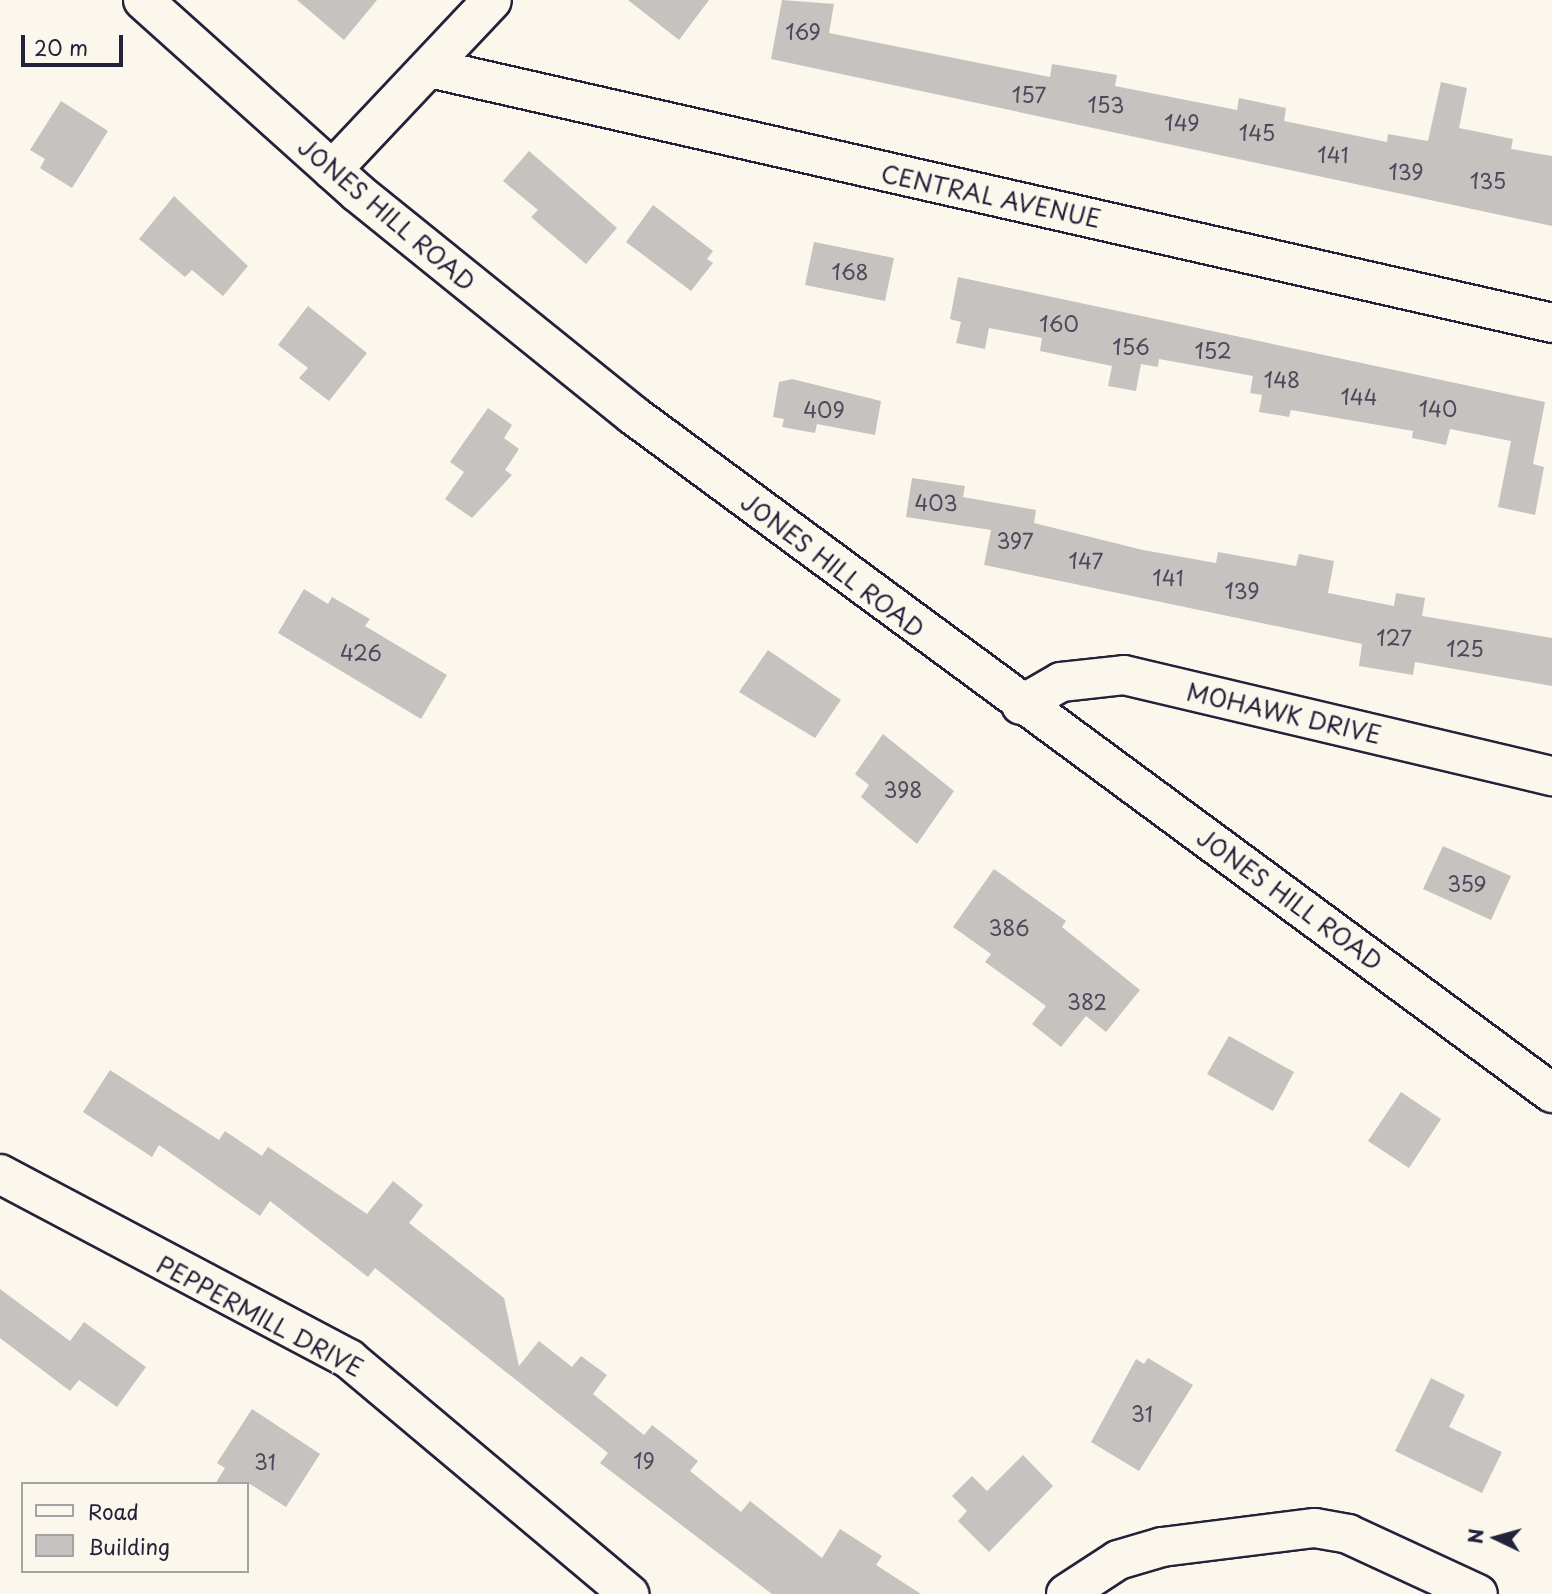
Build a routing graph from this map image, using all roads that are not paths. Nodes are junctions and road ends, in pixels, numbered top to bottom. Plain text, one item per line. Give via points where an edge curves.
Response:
1 (143, 0) edge
2 (492, 0) edge
3 (430, 68) junction
4 (332, 170) junction
5 (1552, 323) edge
6 (1021, 705) junction
7 (1552, 776) edge
8 (1552, 1093) edge
9 (0, 1174) edge
10 (629, 1594) edge
11 (1066, 1594) edge
12 (1478, 1594) edge

1 - 4 street, JONES HILL ROAD
2 - 3 street
3 - 4 street
3 - 5 street, CENTRAL AVENUE
4 - 6 street, JONES HILL ROAD via 633,415
6 - 7 street, MOHAWK DRIVE via 1061,682 1124,676
6 - 8 street, JONES HILL ROAD
9 - 10 street, PEPPERMILL DRIVE via 349,1359
11 - 12 street via 1118,1560 1162,1547 1315,1528 1348,1534

